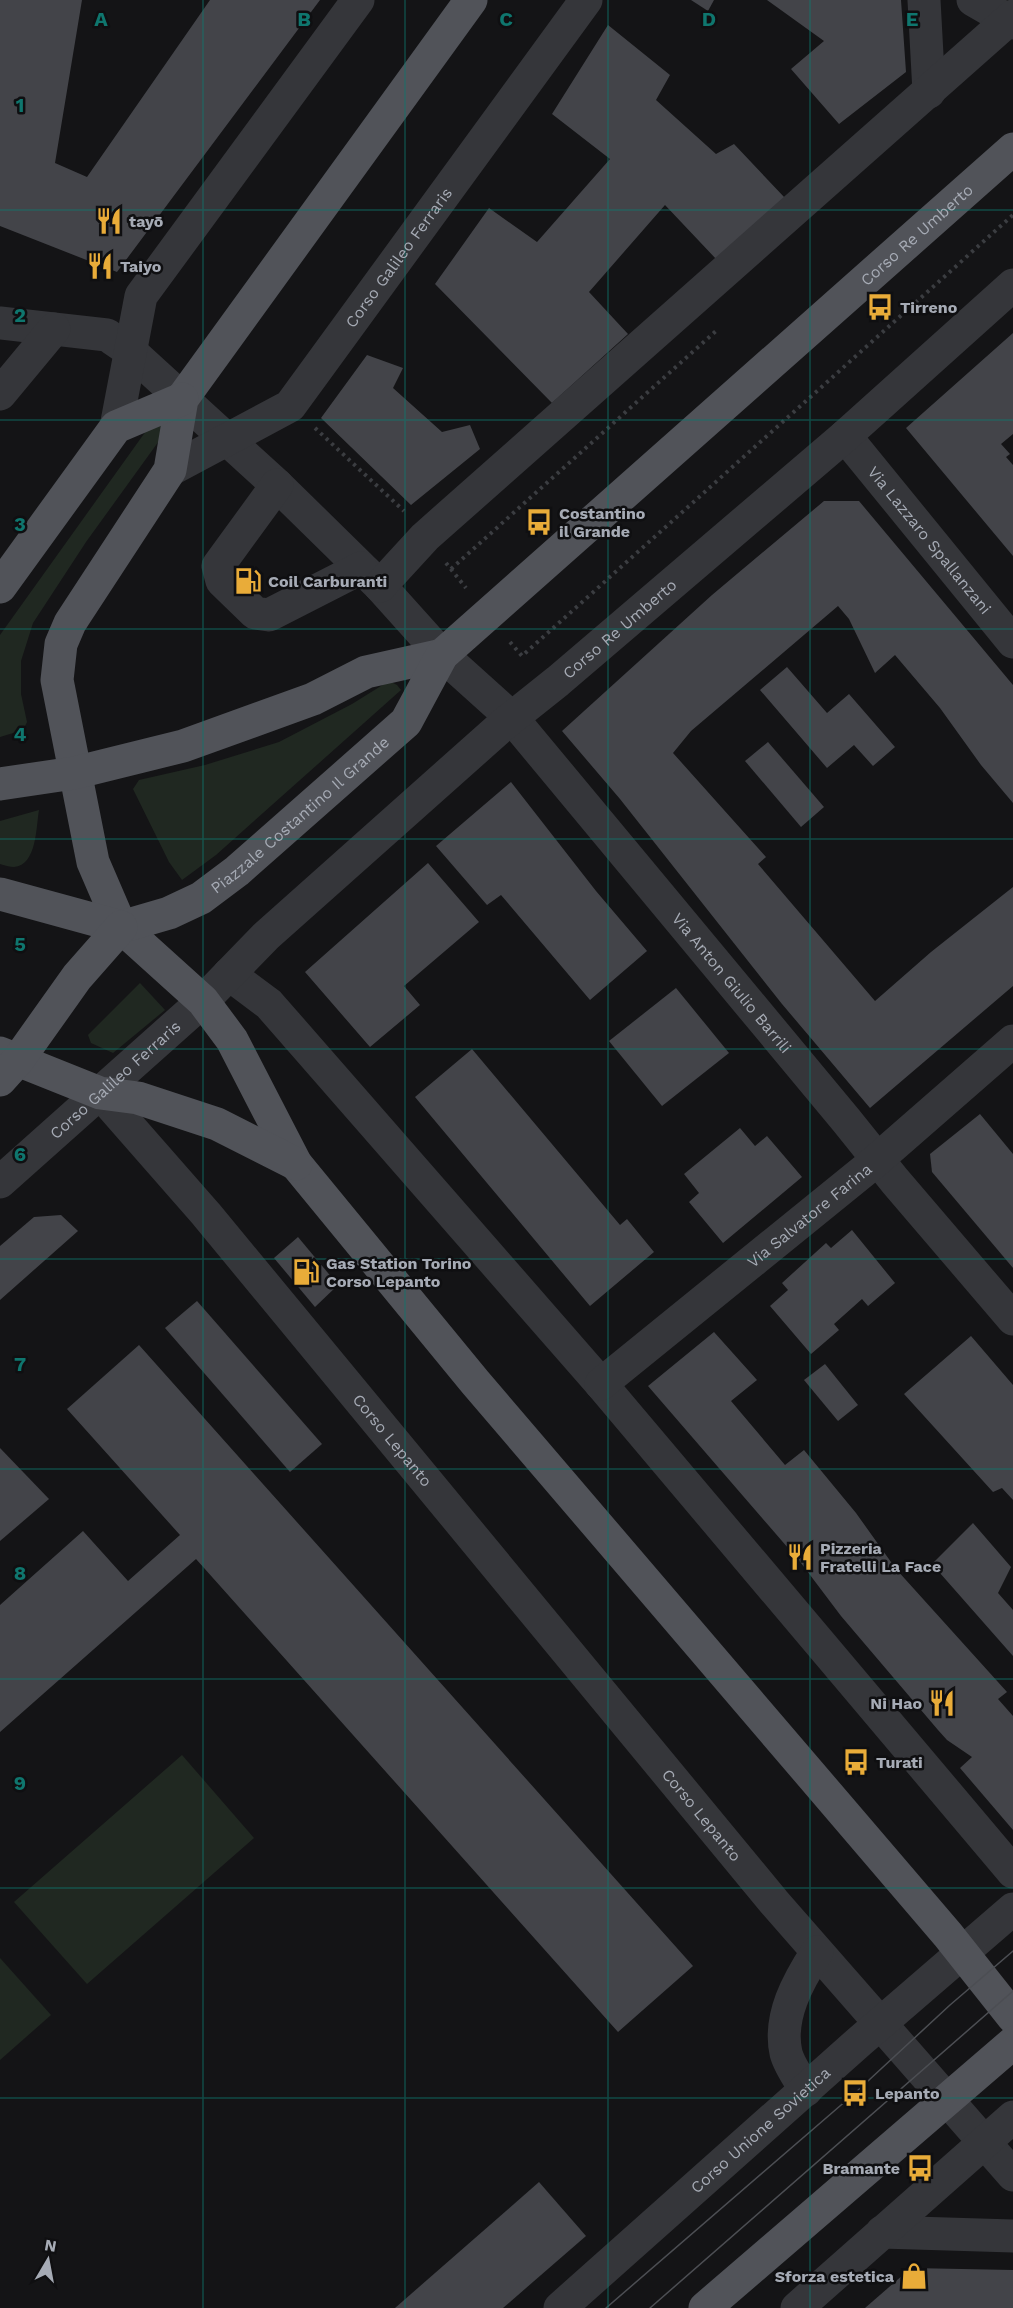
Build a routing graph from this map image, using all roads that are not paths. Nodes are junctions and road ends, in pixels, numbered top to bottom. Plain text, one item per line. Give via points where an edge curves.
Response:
1 (358, 0) edge
2 (471, 0) edge
3 (586, 0) edge
4 (924, 0) edge
5 (973, 0) edge
6 (1011, 20) edge
7 (929, 92) junction
8 (1013, 149) edge
9 (1013, 285) edge
10 (0, 323) edge
11 (54, 329) junction
12 (129, 350) junction
13 (0, 393) edge
14 (182, 399) junction
15 (116, 427) junction
16 (845, 436) junction
17 (227, 439) junction
18 (170, 470) junction
19 (277, 485) junction
20 (371, 577) junction
21 (0, 587) edge
22 (1013, 642) edge
23 (442, 655) junction
24 (512, 718) junction
25 (74, 773) junction
26 (0, 784) edge
27 (0, 894) edge
28 (121, 927) junction
29 (229, 974) junction
30 (203, 1001) junction
31 (1013, 1041) edge
32 (6, 1064) edge
33 (100, 1093) junction
34 (878, 1159) junction
35 (296, 1164) junction
36 (0, 1182) edge
37 (1013, 1319) edge
38 (601, 1383) junction
39 (1013, 1872) edge
40 (1013, 1909) edge
41 (817, 1952) junction
42 (963, 1953) junction
43 (1013, 2017) edge
44 (880, 2024) junction
45 (1013, 2043) edge
46 (806, 2090) junction
47 (948, 2100) junction
48 (1013, 2117) edge
49 (985, 2141) junction
50 (1013, 2175) edge
51 (882, 2232) junction
52 (1013, 2236) edge
53 (560, 2308) edge
54 (705, 2308) edge
55 (797, 2308) edge

1 - 12 street via 141,296
2 - 14 main road
3 - 17 street, Corso Galileo Ferraris via 290,406
4 - 7 street
5 - 6 street
6 - 7 street
7 - 20 street via 425,537
8 - 23 main road, Corso Re Umberto
9 - 16 street, Corso Re Umberto
10 - 11 street
11 - 12 street via 107,335
11 - 13 street
12 - 14 street
12 - 15 street
14 - 15 main road
14 - 17 street
14 - 18 main road
15 - 21 main road
16 - 22 street, Via Lazzaro Spallanzani
16 - 24 street, Corso Re Umberto
17 - 18 street, Corso Galileo Ferraris
17 - 19 street
18 - 25 main road via 70,623 61,644 57,680
19 - 20 street
19 - 20 street via 218,566 222,581 255,613 269,615
20 - 23 street
23 - 24 street, Via Anton Giulio Barrili
23 - 25 main road via 366,672 313,699 183,746
23 - 28 main road, Piazzale Costantino Il Grande via 406,722 237,871 201,898 170,913
24 - 29 street, Corso Re Umberto via 266,936
24 - 34 street, Via Anton Giulio Barrili
25 - 26 main road
25 - 28 main road via 93,862
27 - 28 main road
28 - 30 main road
28 - 32 main road
29 - 30 street, Corso Galileo Ferraris
29 - 38 street via 269,1004
30 - 33 street, Corso Galileo Ferraris
30 - 35 main road via 232,1040
31 - 34 street, Via Salvatore Farina
32 - 33 main road
33 - 35 main road via 138,1098 217,1124
33 - 36 street, Corso Galileo Ferraris
33 - 41 street, Corso Lepanto via 206,1214
34 - 37 street, Via Anton Giulio Barrili
34 - 38 street, Via Salvatore Farina
35 - 42 main road via 475,1382
38 - 39 street
40 - 42 street, Corso Unione Sovietica
41 - 44 street, Corso Lepanto
41 - 46 street via 790,2001 785,2035 786,2054
42 - 43 main road
42 - 44 street, Corso Unione Sovietica
44 - 46 street, Corso Unione Sovietica
44 - 47 street, Corso Lepanto
45 - 47 main road
46 - 53 street, Corso Unione Sovietica
47 - 49 street, Corso Lepanto
47 - 54 main road
48 - 49 street
49 - 50 street, Corso Lepanto
49 - 51 street
51 - 52 street
51 - 55 street

